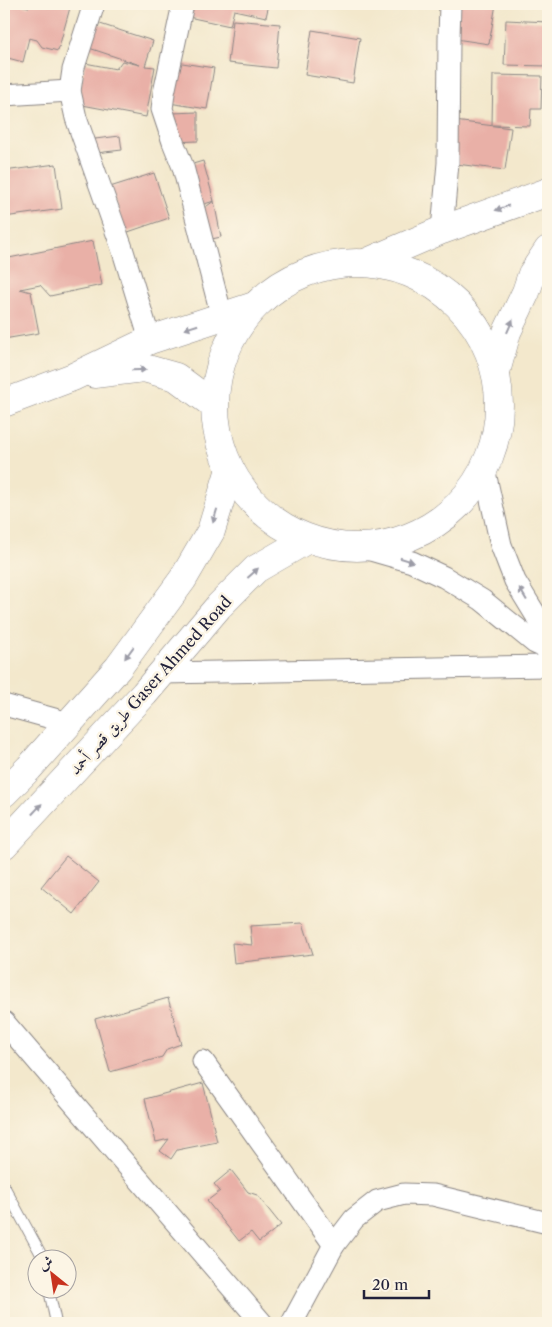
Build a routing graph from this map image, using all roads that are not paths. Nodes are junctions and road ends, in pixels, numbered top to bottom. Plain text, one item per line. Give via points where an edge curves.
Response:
1 (94, 4) edge
2 (183, 4) edge
3 (450, 4) edge
4 (70, 91) junction
5 (4, 94) edge
6 (548, 192) edge
7 (442, 230) junction
8 (548, 250) edge
9 (365, 263) junction
10 (254, 306) junction
11 (222, 317) junction
12 (150, 340) junction
13 (496, 372) junction
14 (73, 377) junction
15 (4, 403) edge
16 (214, 405) junction
17 (484, 468) junction
18 (230, 470) junction
19 (308, 538) junction
20 (360, 547) junction
21 (548, 635) edge
22 (548, 649) edge
23 (548, 666) edge
24 (162, 672) junction
25 (4, 705) edge
26 (69, 723) junction
27 (4, 792) edge
28 (4, 845) edge
29 (4, 1022) edge
30 (203, 1061) dead end
31 (4, 1186) edge
32 (548, 1223) edge
33 (334, 1245) junction
34 (39, 1250) edge
35 (51, 1300) edge
36 (56, 1323) edge
37 (262, 1323) edge
38 (292, 1323) edge

1 - 4 street via 73,70
2 - 11 street via 162,109 182,167
3 - 7 street via 448,163
4 - 5 street
4 - 12 street via 76,118 122,248
6 -> 7 main road
7 - 9 main road
13 -> 8 main road via 507,332 532,274
9 - 10 main road via 335,264 305,273 278,287
9 - 13 main road via 401,270 434,285 462,308 483,338
10 - 11 main road
10 - 16 main road via 233,336 219,369
11 -> 12 main road
12 - 14 main road
13 - 17 main road via 499,405 495,437
14 - 15 main road
14 -> 16 main road via 144,368 176,377
16 - 18 main road via 218,438
17 - 20 main road via 462,500 433,525 398,541
21 -> 17 street via 515,581 501,545
18 - 19 main road via 250,499 263,511 276,522
18 -> 26 main road via 211,531 183,578 118,668
19 - 20 main road
24 -> 19 main road, طريق قصر أحمد Gaser Ahmed Road via 256,569
20 -> 22 street via 412,562 444,577 482,600 535,643
23 - 24 street
28 -> 24 main road, طريق قصر أحمد Gaser Ahmed Road
25 - 26 street
26 - 27 main road
29 - 37 street
30 - 33 street
31 - 34 lane
32 - 33 street via 433,1195 404,1194 377,1201 354,1219
33 - 38 street
35 - 36 lane

